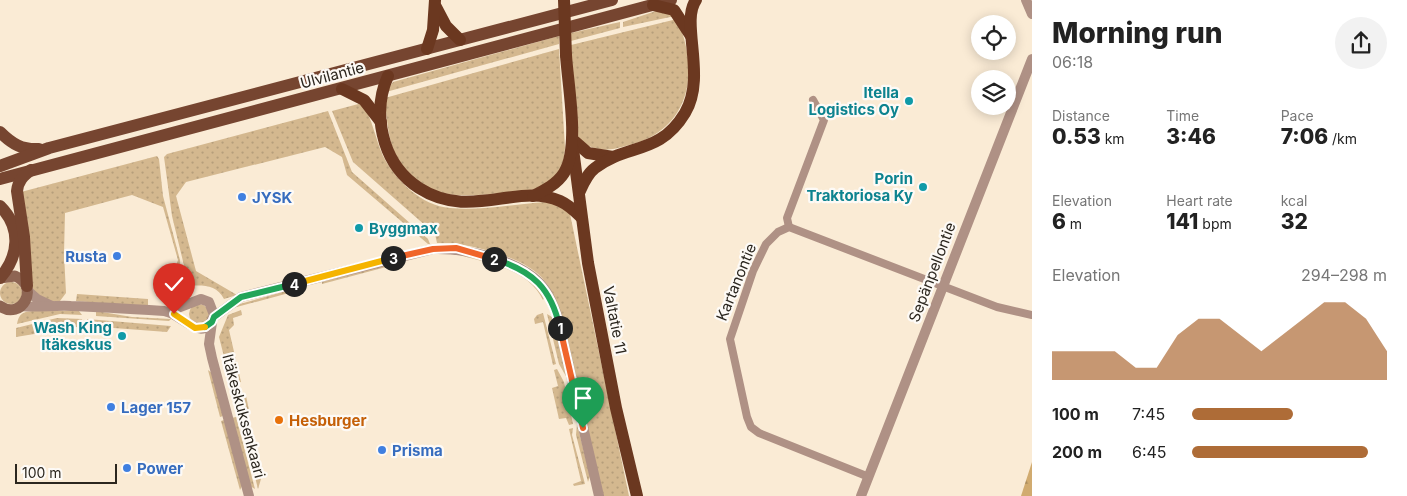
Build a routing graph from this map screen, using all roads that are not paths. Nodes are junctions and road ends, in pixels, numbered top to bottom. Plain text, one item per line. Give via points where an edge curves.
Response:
1 (564, 0) edge
2 (612, 0) edge
3 (671, 0) edge
4 (696, 0) edge
5 (1026, 0) edge
6 (435, 2) edge
7 (653, 5) junction
8 (1032, 14) edge
9 (692, 38) junction
10 (460, 40) junction
11 (427, 48) junction
12 (1032, 59) edge
13 (388, 76) junction
14 (342, 89) junction
15 (813, 100) dead end
16 (380, 122) junction
17 (0, 132) edge
18 (573, 144) junction
19 (48, 148) junction
20 (616, 157) junction
21 (0, 166) edge
22 (34, 168) junction
23 (0, 179) edge
24 (578, 193) junction
25 (533, 196) junction
26 (0, 206) edge
27 (581, 217) junction
28 (789, 227) junction
29 (0, 278) edge
30 (943, 286) junction
31 (27, 288) junction
32 (209, 302) junction
33 (232, 302) junction
34 (188, 303) junction
35 (21, 306) junction
36 (52, 306) junction
37 (1, 307) edge
38 (167, 312) junction
39 (1032, 315) edge
40 (213, 319) junction
41 (192, 326) junction
42 (209, 344) junction
43 (869, 477) junction
44 (249, 496) edge
45 (599, 496) edge
46 (637, 496) edge
47 (861, 496) edge

1 - 18 highway, Valtatie 11, bridge
2 - 10 main road, Ulvilantie
3 - 7 main road, Ulvilantie
4 - 9 highway via 692,14
5 - 8 street
6 - 10 highway via 446,26
6 - 11 highway via 433,30
7 - 9 highway via 674,10
7 - 13 main road, Ulvilantie
9 - 20 highway via 695,83 692,100 685,113 676,126 659,140
10 - 11 main road, Ulvilantie
11 - 19 main road, Ulvilantie
12 - 30 street, Sepänpellontie
13 - 14 main road, Ulvilantie
13 - 16 highway via 380,96
14 - 16 highway via 364,100
14 - 22 main road, Ulvilantie
15 - 28 street via 824,120 787,218
16 - 25 highway via 392,159 406,178 421,189 463,202
17 - 19 main road via 10,142 27,150
18 - 20 highway via 588,153
18 - 24 highway, Valtatie 11
18 - 25 highway via 560,177
19 - 21 main road, Ulvilantie
20 - 24 highway via 594,169
22 - 23 main road, Ulvilantie
22 - 31 main road via 23,176 17,191
24 - 27 highway, Valtatie 11
25 - 27 highway via 559,200
26 - 29 main road via 8,214 16,245 13,261
27 - 46 highway, Valtatie 11 via 597,314
28 - 30 street
28 - 43 street, Kartanontie via 778,232 766,244 730,338 747,417 759,433
29 - 31 main road via 15,276
30 - 39 street via 1006,310
30 - 43 street, Sepänpellontie
31 - 35 main road via 25,302
31 - 36 street, Itäkeskuksenkaari via 37,299
32 - 33 street
32 - 34 street via 196,299
32 - 40 street via 213,308
33 - 40 street
33 - 45 street via 241,297 433,249 456,248 513,265 531,275 543,287 557,315
34 - 38 street, Itäkeskuksenkaari
34 - 41 street via 184,314
35 - 36 street, Itäkeskuksenkaari
35 - 37 main road via 9,310
36 - 38 street, Itäkeskuksenkaari
38 - 41 street, Itäkeskuksenkaari
40 - 41 street via 202,328
40 - 42 street, Itäkeskuksenkaari
41 - 42 street, Itäkeskuksenkaari
42 - 44 street, Itäkeskuksenkaari
43 - 47 street, Sepänpellontie

